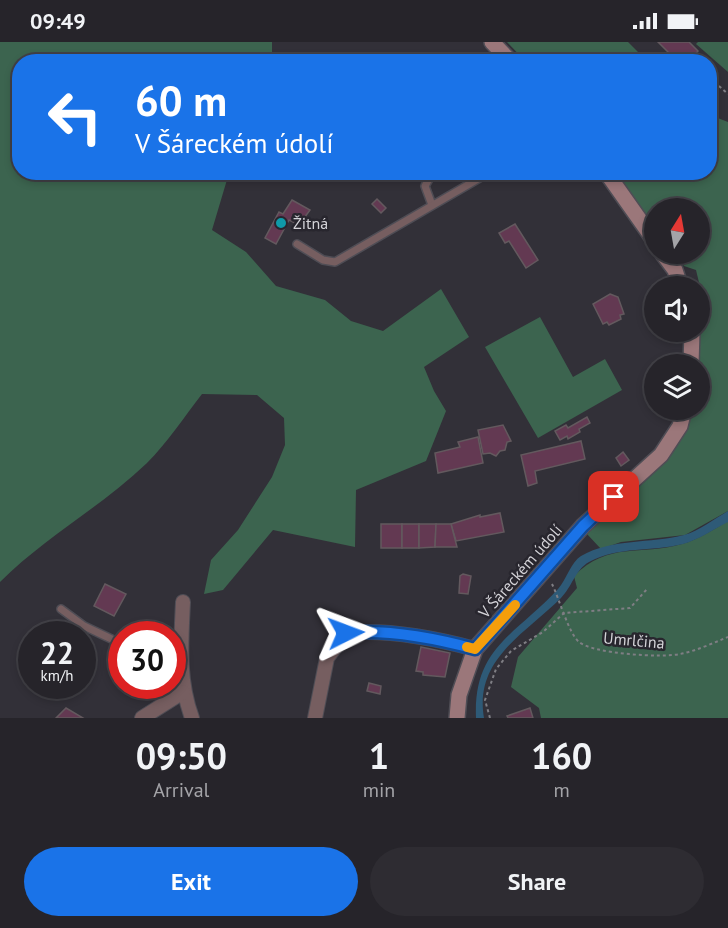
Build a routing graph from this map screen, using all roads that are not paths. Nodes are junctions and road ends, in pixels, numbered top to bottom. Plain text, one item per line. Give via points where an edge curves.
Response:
1 (492, 42) edge
2 (503, 54) edge
3 (428, 180) edge
4 (476, 180) edge
5 (612, 180) edge
6 (432, 205) junction
7 (644, 226) edge
8 (297, 244) dead end
9 (682, 420) edge
10 (183, 602) dead end
11 (61, 609) dead end
12 (180, 621) edge
13 (108, 637) edge
14 (475, 649) junction
15 (172, 699) edge
16 (185, 699) edge
17 (142, 718) edge
18 (192, 718) edge
19 (315, 718) edge
20 (457, 718) edge

1 - 2 street
3 - 6 lane via 425,186
4 - 6 lane
5 - 7 street
6 - 8 lane via 335,262 323,260
9 - 14 street, V Šáreckém údolí via 661,455 583,526
10 - 12 street
11 - 13 lane
14 - 19 street via 369,631 346,633 327,658
14 - 20 street, V Šáreckém údolí via 459,695
15 - 17 street
16 - 18 street

